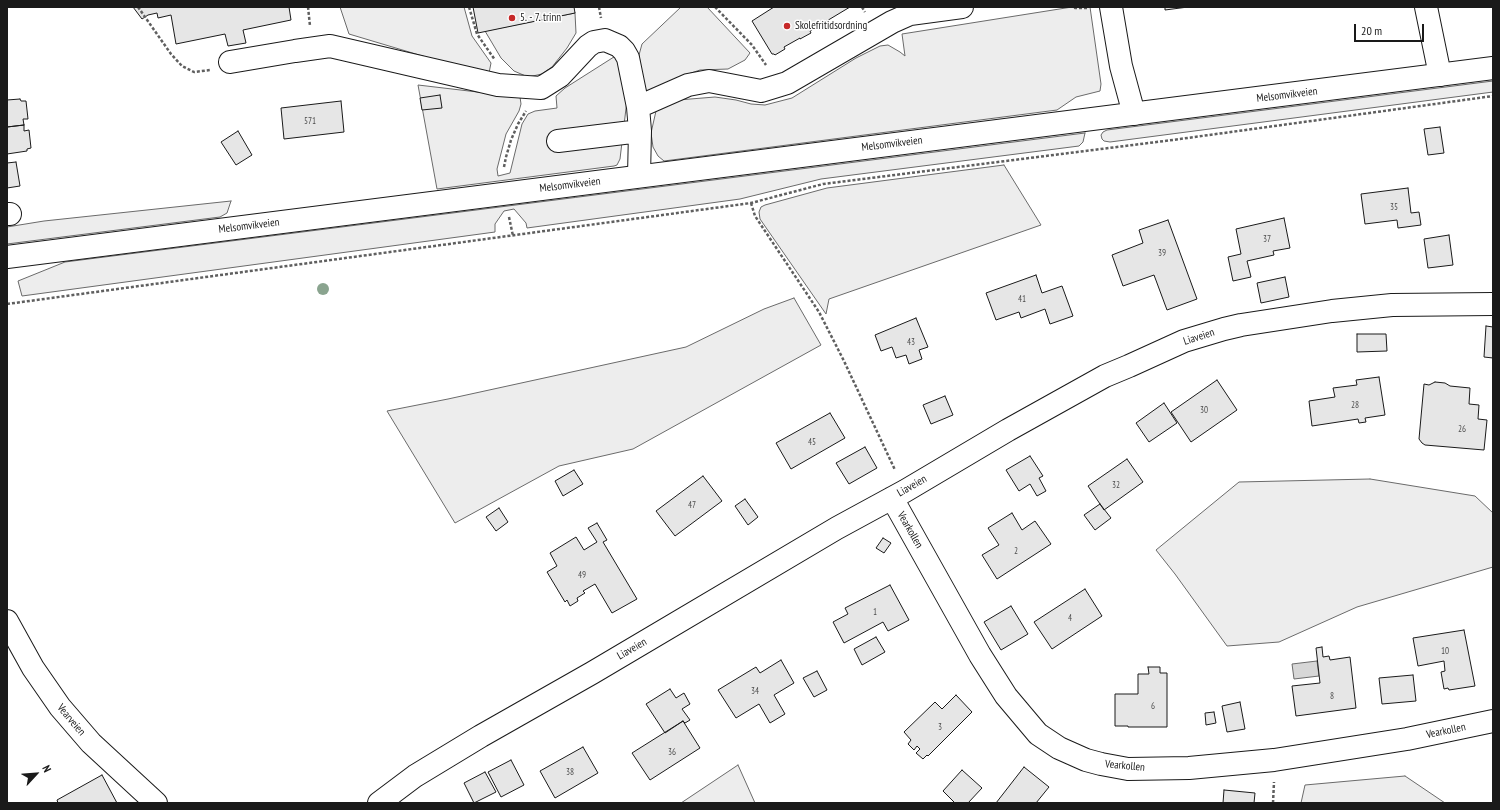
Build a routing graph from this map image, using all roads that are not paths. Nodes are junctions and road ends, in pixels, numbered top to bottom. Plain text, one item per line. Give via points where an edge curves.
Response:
1 (962, 7) edge
2 (1111, 7) edge
3 (1426, 7) edge
4 (230, 62) road end
5 (1493, 68) edge
6 (1440, 75) junction
7 (638, 106) junction
8 (1134, 114) junction
9 (640, 131) junction
10 (558, 141) dead end
11 (639, 176) junction
12 (7, 257) edge
13 (1493, 304) edge
14 (898, 495) junction
15 (7, 621) edge
16 (1493, 721) edge
17 (156, 803) edge
18 (379, 803) edge

1 - 7 street via 910,14 787,83 761,91 709,81 688,85
2 - 8 street
3 - 6 street
4 - 7 street via 330,46 498,85 541,88 560,76 594,42 605,40 619,46 628,58
5 - 6 street, Melsomvikveien
6 - 8 street, Melsomvikveien
7 - 9 street
8 - 11 street, Melsomvikveien
9 - 10 street
9 - 11 street
11 - 12 street, Melsomvikveien
13 - 14 street, Liaveien via 1392,305 1332,311 1241,325 1184,341 1105,376
14 - 16 street, Vearkollen via 980,655 1006,696 1038,734 1059,748 1086,760 1128,768 1189,768 1274,760 1407,739
14 - 18 street, Liaveien via 481,736 415,776
15 - 17 street, Vearveien via 33,668 60,707 91,743

